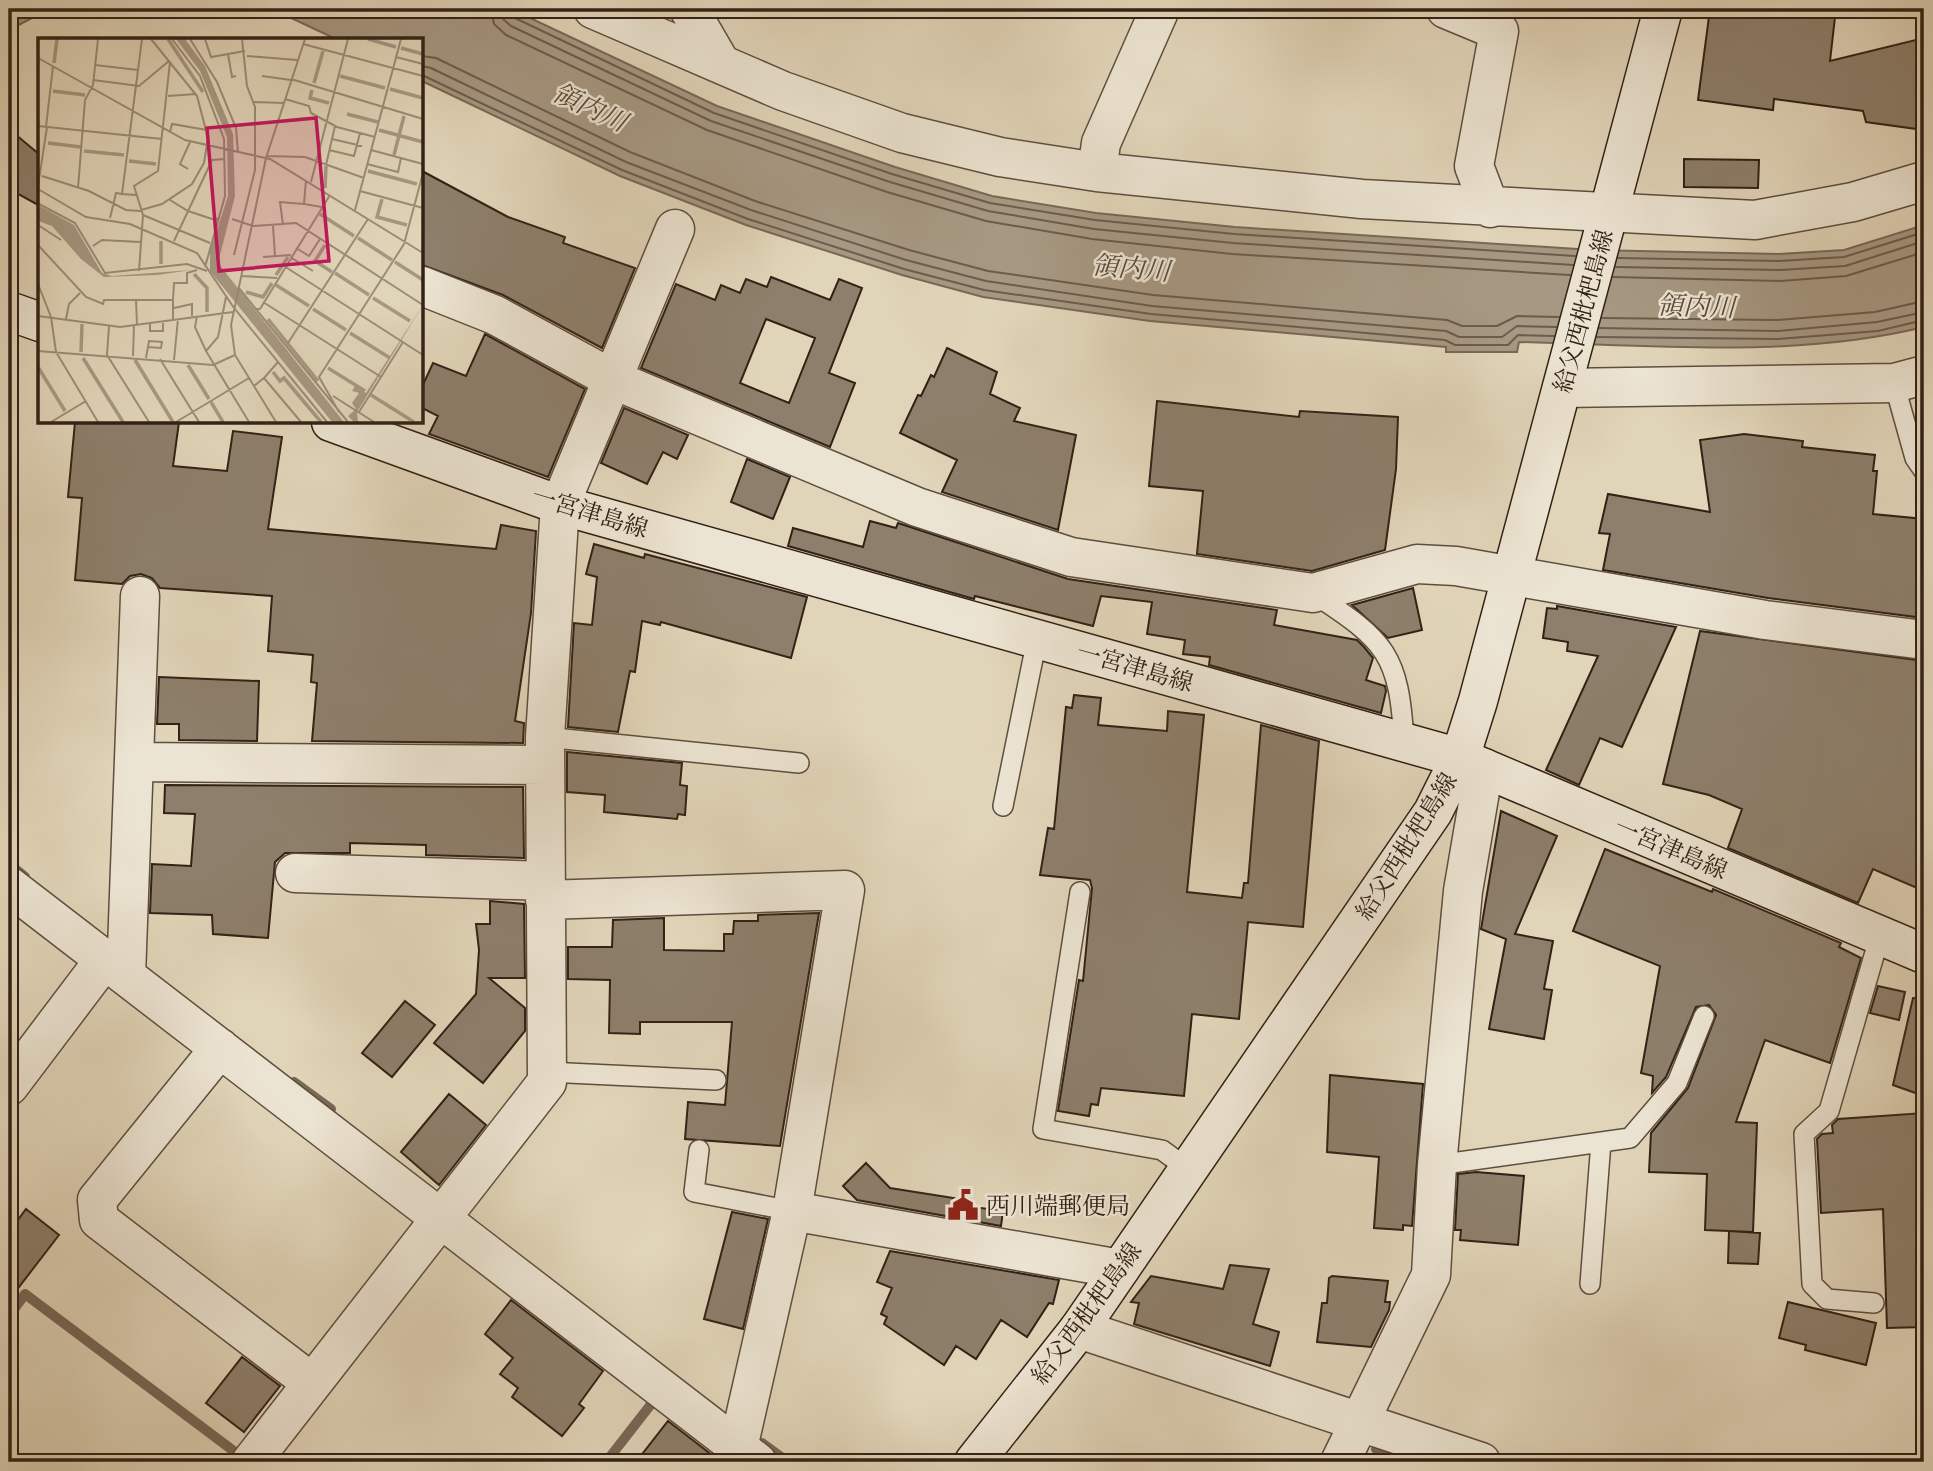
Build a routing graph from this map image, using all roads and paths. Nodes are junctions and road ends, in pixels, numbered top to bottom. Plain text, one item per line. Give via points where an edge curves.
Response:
1 (593, 9) edge
2 (689, 9) edge
3 (1160, 9) edge
4 (1446, 9) edge
5 (1663, 9) edge
6 (1504, 20) edge
7 (721, 64) junction
8 (1097, 172) junction
9 (1924, 181) edge
10 (1490, 208) junction
11 (1608, 217) junction
12 (675, 229) dead end
13 (424, 287) edge
14 (9, 311) edge
15 (38, 320) edge
16 (1909, 379) edge
17 (614, 380) junction
18 (1563, 385) junction
19 (337, 424) edge
20 (1924, 471) edge
21 (560, 505) junction
22 (1512, 574) junction
23 (1313, 593) junction
24 (140, 596) dead end
25 (1037, 639) junction
26 (1924, 640) edge
27 (1404, 742) junction
28 (545, 751) junction
29 (134, 762) junction
30 (799, 763) dead end
31 (1472, 763) junction
32 (1003, 806) dead end
33 (295, 873) dead end
34 (9, 886) edge
35 (545, 891) junction
36 (1080, 892) dead end
37 (1880, 935) junction
38 (1924, 954) edge
39 (115, 967) junction
40 (1704, 1016) dead end
41 (220, 1048) junction
42 (547, 1072) junction
43 (716, 1080) dead end
44 (9, 1086) edge
45 (1601, 1142) junction
46 (699, 1150) dead end
47 (1437, 1165) junction
48 (1188, 1169) junction
49 (792, 1211) junction
50 (439, 1218) junction
51 (1120, 1269) junction
52 (1590, 1283) dead end
53 (1874, 1303) dead end
54 (1079, 1329) junction
55 (312, 1383) junction
56 (1361, 1422) junction
57 (748, 1455) edge
58 (251, 1462) edge
59 (974, 1462) edge
60 (1340, 1462) edge
61 (1480, 1462) edge

1 - 7 street
2 - 7 street
3 - 8 street via 1101,144
4 - 6 street
5 - 11 street, 給父西枇杷島線
6 - 10 street via 1474,166
7 - 8 street via 902,133 1000,157
8 - 10 street
9 - 11 street via 1853,202 1755,219
10 - 11 street
11 - 18 street, 給父西枇杷島線
12 - 17 street
13 - 17 street via 495,316
14 - 15 street
16 - 18 street
16 - 20 lane via 1915,458
17 - 21 street
17 - 23 street via 917,506 1071,557
18 - 22 street, 給父西枇杷島線
19 - 21 street, 一宮津島線
21 - 25 street, 一宮津島線
21 - 28 street
22 - 23 street via 1417,564
22 - 26 street via 1765,620
22 - 31 street, 給父西枇杷島線
23 - 27 lane via 1378,641 1395,669
24 - 29 street
25 - 27 street, 一宮津島線
25 - 32 lane
27 - 31 street, 一宮津島線
28 - 29 street
28 - 30 lane
28 - 35 street
29 - 39 street
31 - 37 street, 一宮津島線
31 - 47 street
31 - 48 street, 給父西枇杷島線 via 1433,812
33 - 35 street
34 - 39 street
35 - 42 street
35 - 49 street via 845,890
36 - 48 lane via 1043,1129 1162,1150
37 - 38 street, 一宮津島線
37 - 53 lane via 1829,1111 1804,1134 1812,1284 1827,1298
39 - 41 street
39 - 44 street
40 - 45 lane via 1677,1083 1639,1130 1630,1138
41 - 50 street
41 - 55 street via 97,1200 99,1220
42 - 43 lane
42 - 50 street via 547,1082
45 - 47 lane
45 - 52 lane
46 - 49 lane via 694,1192
47 - 56 street via 1431,1275
48 - 51 street, 給父西枇杷島線
49 - 51 street
49 - 57 street
50 - 55 street
50 - 57 street
51 - 54 street, 給父西枇杷島線
54 - 56 street
54 - 59 street, 給父西枇杷島線
55 - 58 street
56 - 60 street
56 - 61 street

